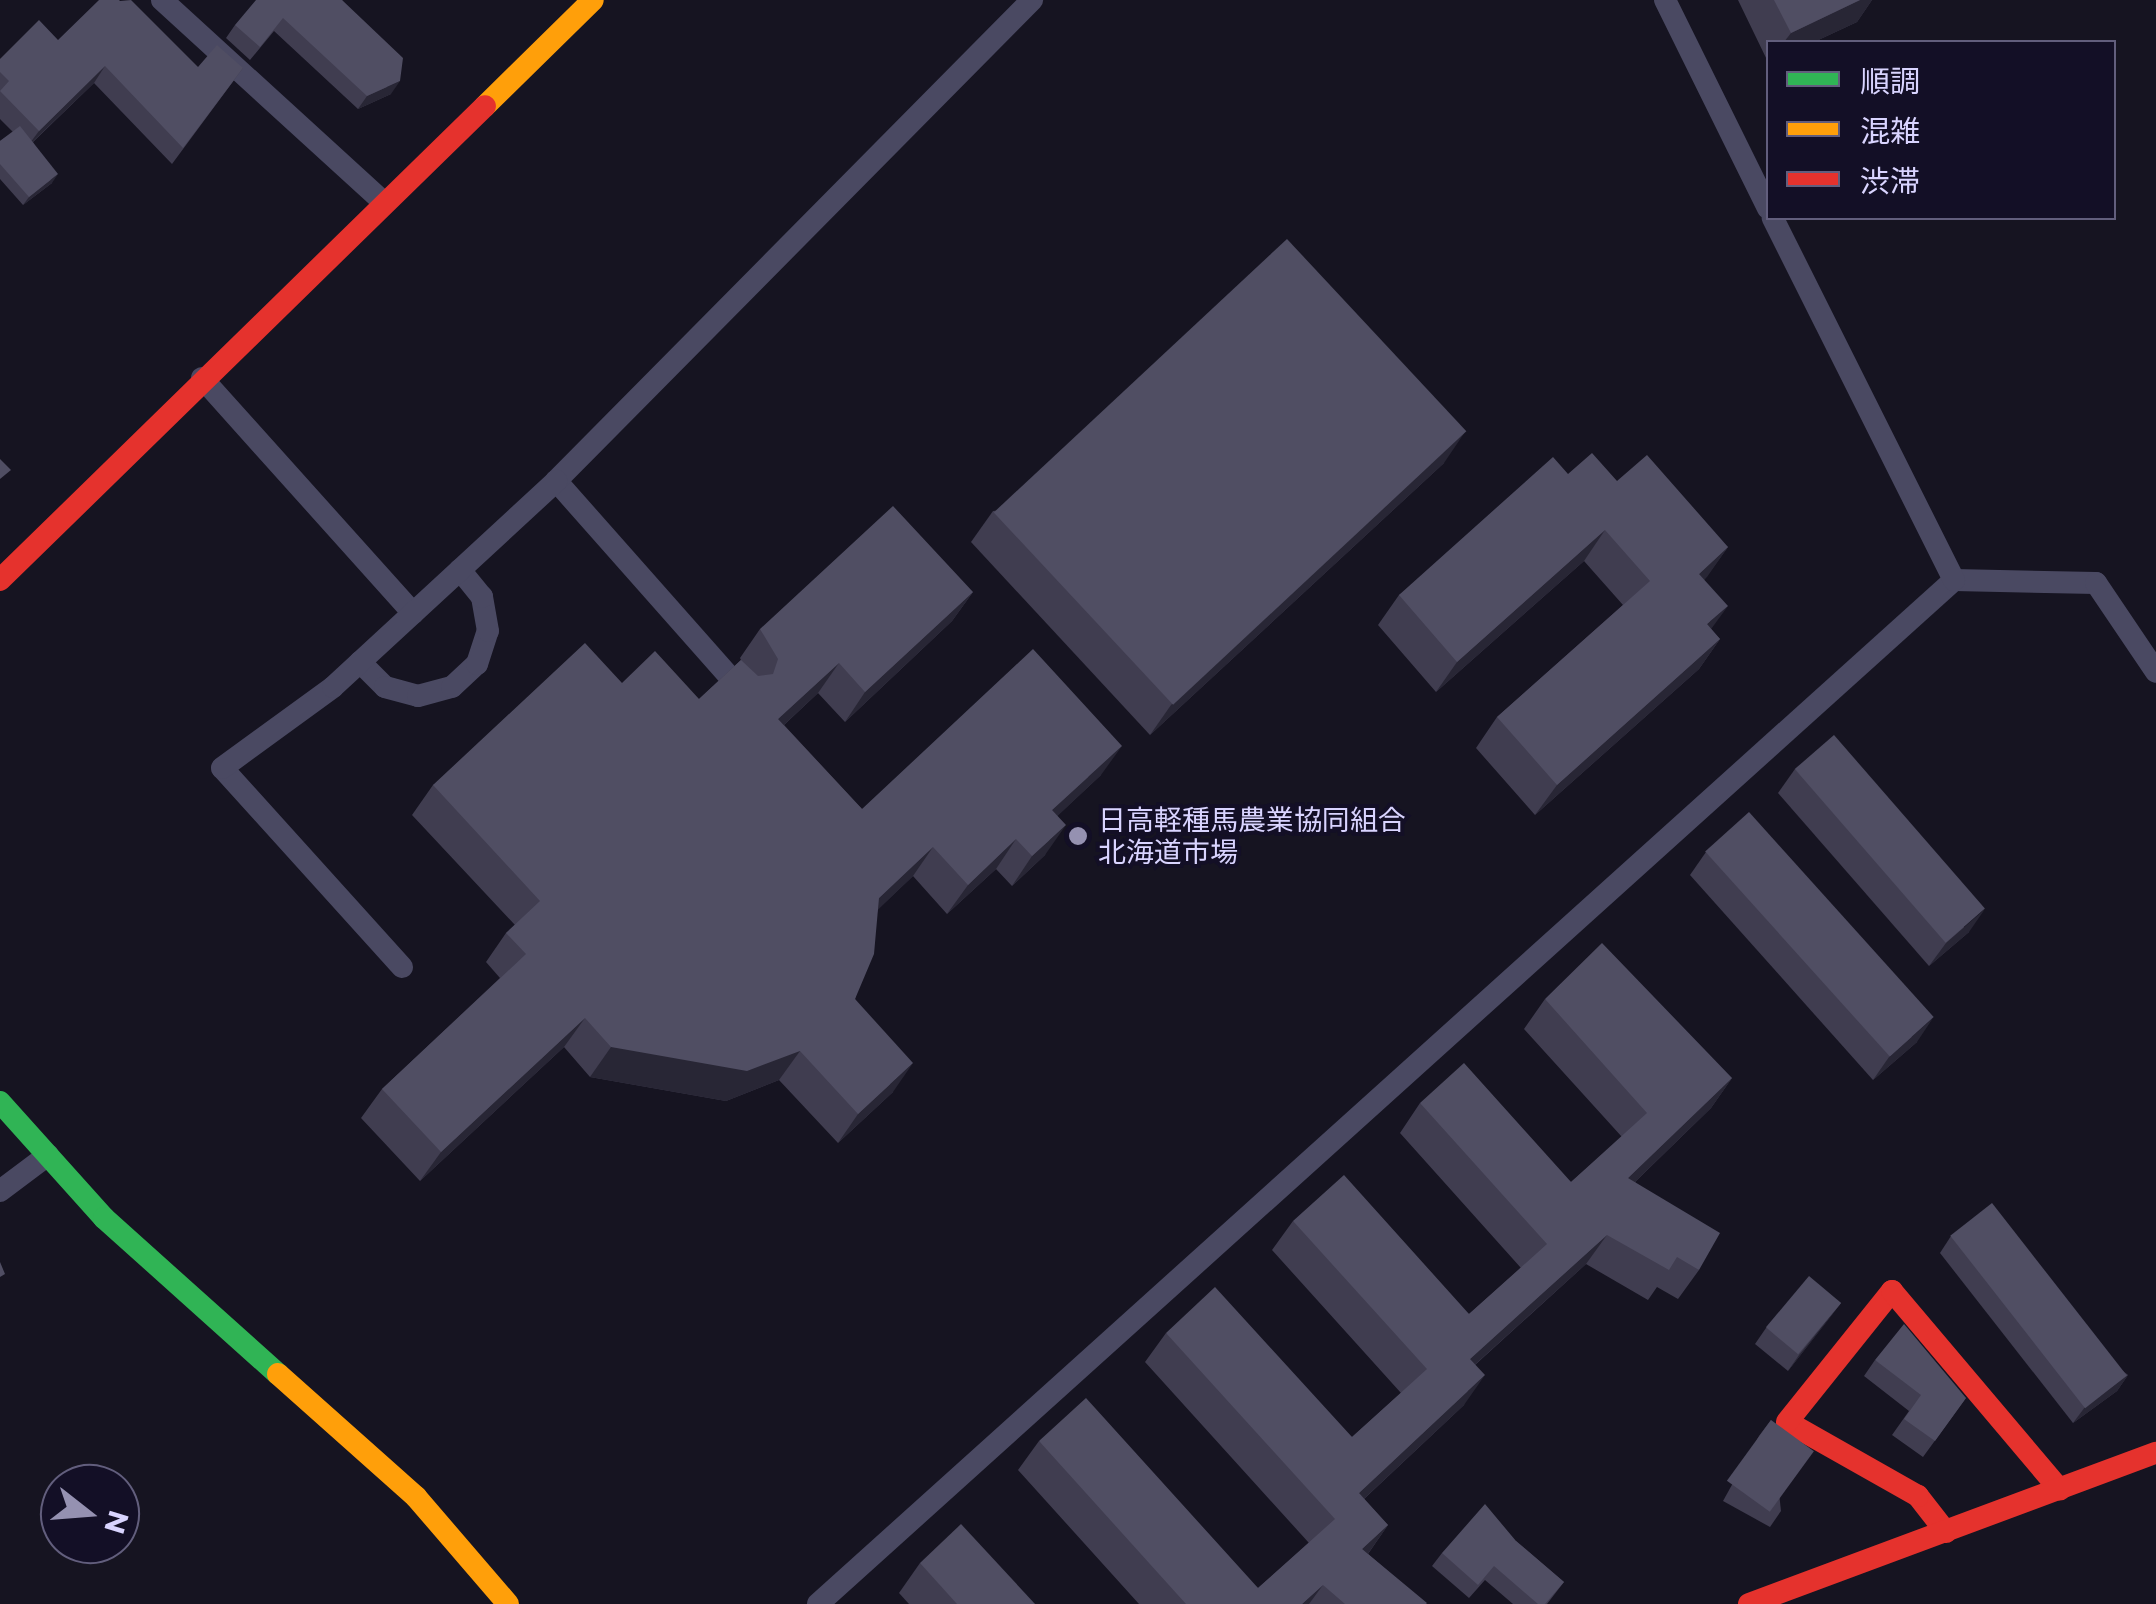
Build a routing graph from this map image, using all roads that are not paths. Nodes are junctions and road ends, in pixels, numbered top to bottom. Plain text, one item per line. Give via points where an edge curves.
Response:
1 (162, 0) edge
2 (592, 0) edge
3 (1032, 0) edge
4 (1665, 0) edge
5 (382, 201) junction
6 (1766, 204) edge
7 (1774, 220) edge
8 (200, 375) junction
9 (556, 481) junction
10 (460, 570) junction
11 (0, 580) edge
12 (1954, 580) junction
13 (413, 613) junction
14 (360, 662) junction
15 (2156, 672) edge
16 (742, 692) edge
17 (402, 966) dead end
18 (0, 1102) edge
19 (48, 1155) junction
20 (0, 1191) edge
21 (2156, 1453) edge
22 (2060, 1490) junction
23 (1946, 1532) junction
24 (508, 1604) edge
25 (818, 1604) edge
26 (1749, 1604) edge

1 - 5 lane
2 - 5 street
3 - 9 lane
4 - 6 lane
5 - 8 street
7 - 12 lane
8 - 11 street
8 - 13 lane
9 - 10 lane
9 - 16 lane
10 - 13 lane
10 - 14 lane via 482,596 488,631 477,664 452,687 418,696 385,686
12 - 15 lane via 2096,583
12 - 25 lane
13 - 14 lane
14 - 17 lane via 222,768
18 - 19 street
19 - 20 lane
19 - 24 street via 156,1266 416,1497
21 - 22 street
22 - 23 street
22 - 23 street via 1892,1291 1787,1422 1918,1496
23 - 26 street

